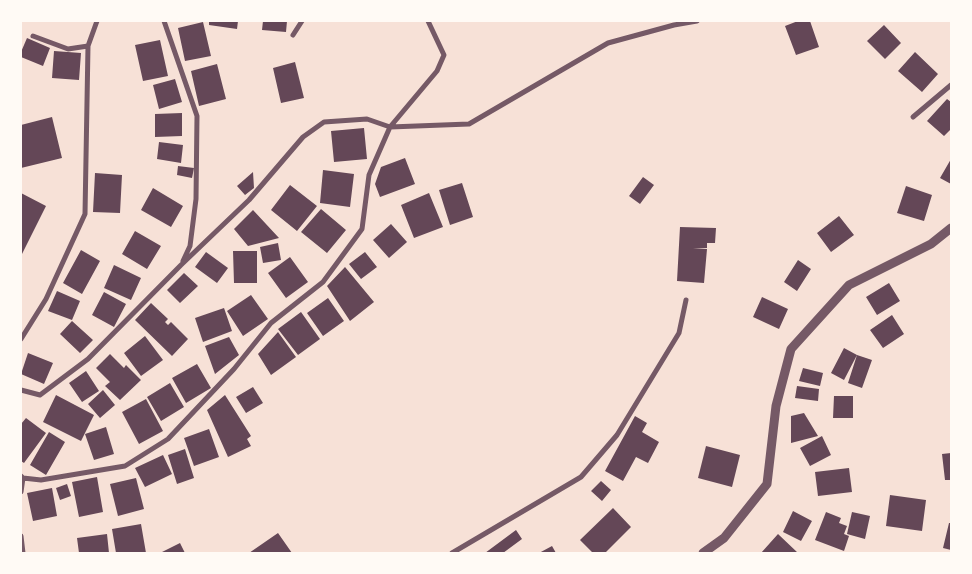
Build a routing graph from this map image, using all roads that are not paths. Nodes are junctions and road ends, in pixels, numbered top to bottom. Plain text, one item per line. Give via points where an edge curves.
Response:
1 (97, 21) edge
2 (164, 21) edge
3 (302, 21) edge
4 (428, 21) edge
5 (697, 21) edge
6 (292, 35) dead end
7 (33, 36) dead end
8 (88, 46) junction
9 (951, 85) edge
10 (913, 116) dead end
11 (390, 127) junction
12 (951, 228) edge
13 (181, 265) junction
14 (686, 300) dead end
15 (21, 339) edge
16 (21, 390) edge
17 (22, 477) edge
18 (21, 492) edge
19 (21, 536) edge
20 (23, 553) edge
21 (452, 553) edge
22 (703, 553) edge

1 - 8 street
2 - 13 street via 197,116 196,200 190,246
3 - 6 street
4 - 11 street via 444,54 437,70
5 - 11 street via 608,43 469,124
7 - 8 street via 68,48
8 - 15 street via 85,214 46,299
9 - 10 street
11 - 13 street via 367,120 324,122 303,138 250,200
11 - 17 street via 369,175 362,229 323,282 271,324 168,439 125,466 41,480
12 - 22 street via 931,244 848,285 791,349 776,406 767,484 724,538
13 - 16 street via 88,359 40,394
14 - 21 street via 679,332 617,435 582,477
17 - 18 street
19 - 20 street

